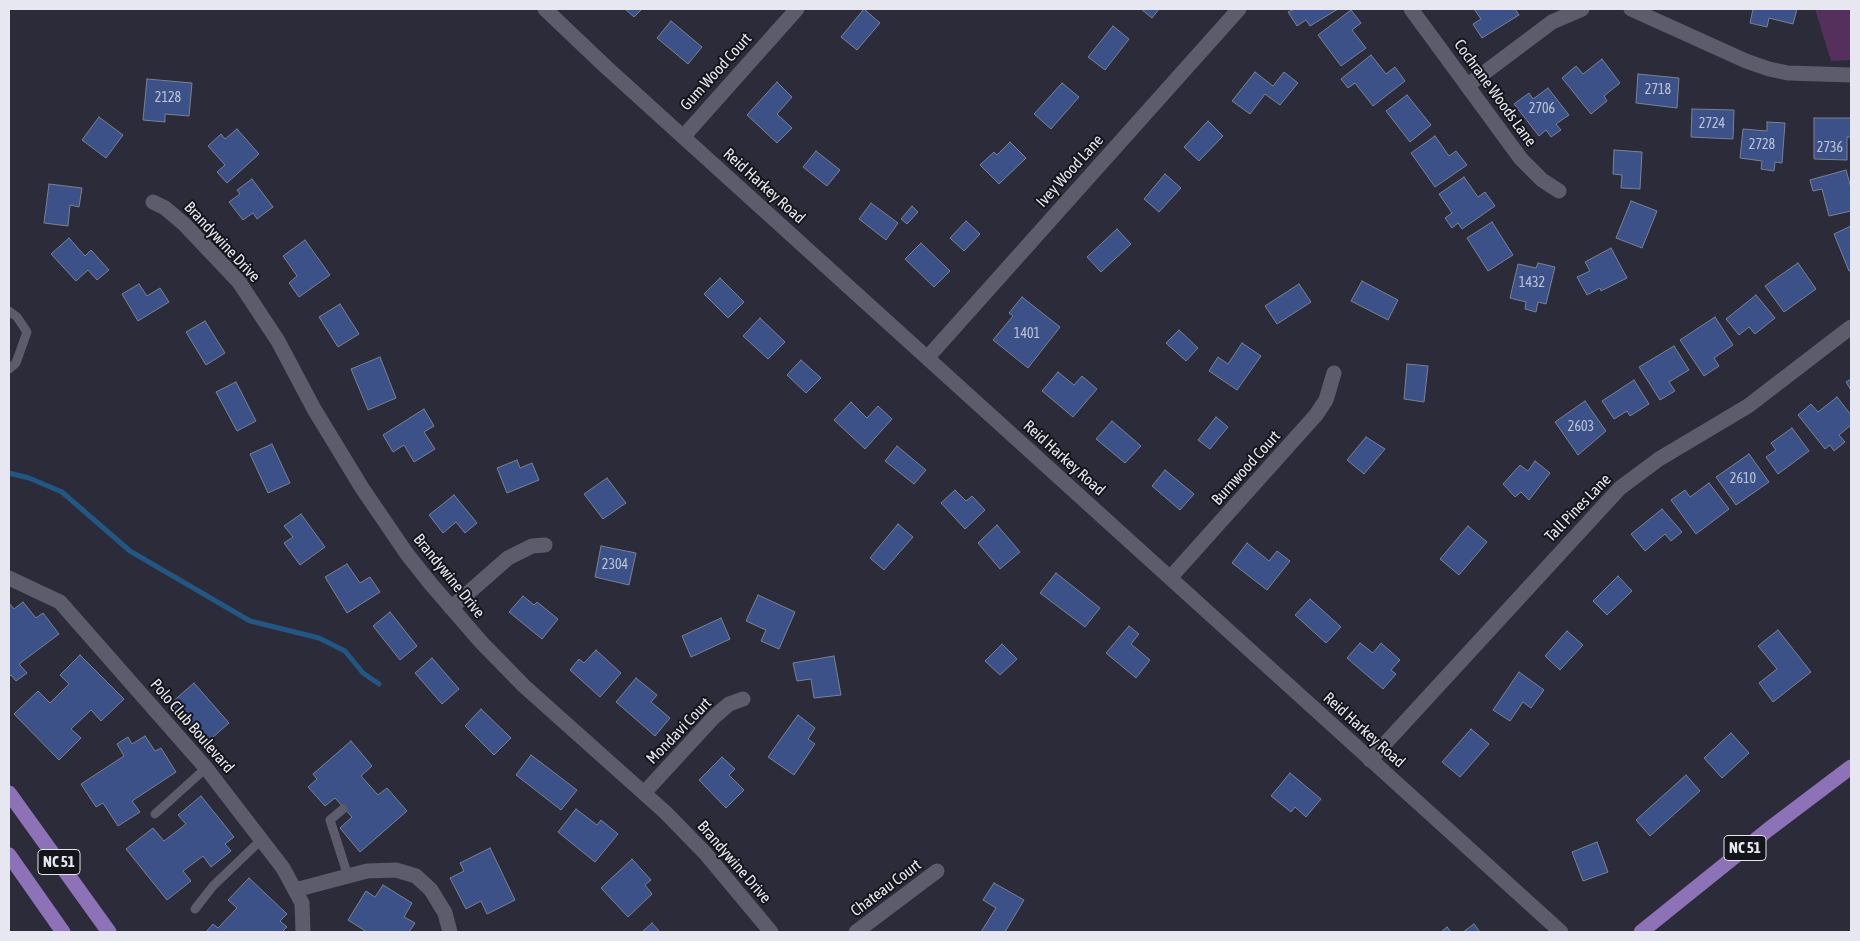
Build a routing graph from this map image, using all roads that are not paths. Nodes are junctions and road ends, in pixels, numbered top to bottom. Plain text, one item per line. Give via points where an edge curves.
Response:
1 (545, 9) edge
2 (797, 9) edge
3 (1239, 9) edge
4 (1411, 9) edge
5 (1582, 9) edge
6 (1631, 9) edge
7 (1851, 75) edge
8 (1468, 85) junction
9 (683, 136) junction
10 (1559, 192) dead end
11 (153, 202) dead end
12 (9, 311) edge
13 (1851, 327) edge
14 (928, 358) junction
15 (9, 369) edge
16 (1334, 373) dead end
17 (545, 545) dead end
18 (9, 578) edge
19 (1170, 578) junction
20 (451, 608) junction
21 (743, 699) dead end
22 (1370, 760) junction
23 (1851, 767) edge
24 (206, 768) junction
25 (9, 793) edge
26 (644, 793) junction
27 (343, 809) dead end
28 (155, 814) dead end
29 (261, 840) junction
30 (9, 855) edge
31 (937, 871) dead end
32 (348, 876) junction
33 (295, 890) junction
34 (195, 910) dead end
35 (63, 932) edge
36 (109, 932) edge
37 (303, 932) edge
38 (450, 932) edge
39 (771, 932) edge
40 (856, 932) edge
41 (1561, 932) edge
42 (1641, 932) edge

1 - 9 street, Reid Harkey Road
2 - 9 street, Gum Wood Court
3 - 14 street, Ivey Wood Lane
4 - 8 street, Cochrane Woods Lane
5 - 8 street via 1552,22
6 - 7 street via 1769,69 1788,73
8 - 10 street, Cochrane Woods Lane via 1521,159
9 - 14 street, Reid Harkey Road
11 - 20 street, Brandywine Drive via 184,224 239,282 278,341 362,488 407,554
12 - 15 lane via 27,332 16,363
13 - 22 street, Tall Pines Lane via 1748,406 1666,455 1620,488
14 - 19 street, Reid Harkey Road
16 - 19 street, Burnwood Court via 1326,400 1316,415
17 - 20 street via 532,546 508,558
18 - 24 street, Polo Club Boulevard via 60,602
19 - 22 street, Reid Harkey Road
20 - 26 street, Brandywine Drive via 530,692
21 - 26 street, Mondavi Court via 729,704 714,716
22 - 41 street, Reid Harkey Road
23 - 42 main road, NC 51
24 - 28 lane
24 - 29 street, Polo Club Boulevard
25 - 36 main road, NC 51
26 - 39 street, Brandywine Drive via 705,853
27 - 32 lane via 330,820
29 - 33 street, Polo Club Boulevard
29 - 34 lane via 212,886
30 - 35 main road, NC 51
31 - 40 street, Chateau Court
32 - 33 street
32 - 38 street via 367,870 396,870 416,876 431,890 445,913
33 - 37 street, Polo Club Boulevard via 302,903

